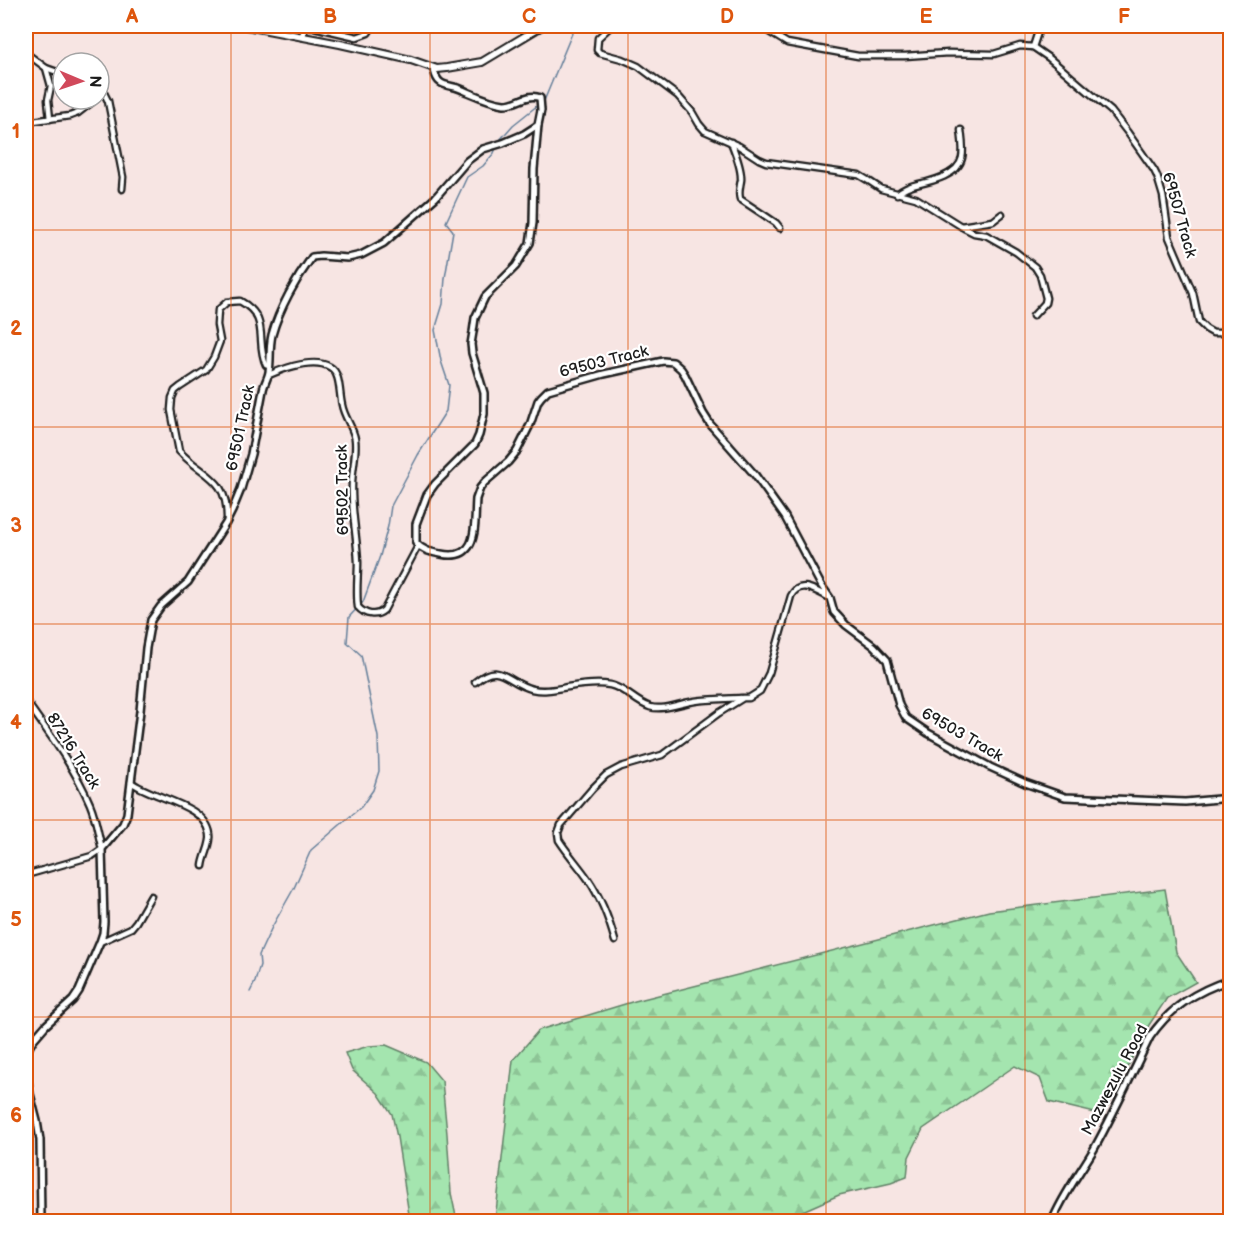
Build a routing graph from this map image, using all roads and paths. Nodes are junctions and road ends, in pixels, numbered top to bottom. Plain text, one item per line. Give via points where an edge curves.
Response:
1 (246, 26) edge
2 (373, 26) edge
3 (542, 26) edge
4 (611, 26) edge
5 (1037, 26) edge
6 (769, 32) dead end
7 (302, 38) junction
8 (1033, 47) junction
9 (26, 53) edge
10 (46, 68) junction
11 (437, 69) junction
12 (51, 70) edge
13 (81, 111) edge
14 (110, 111) edge
15 (50, 119) junction
16 (33, 121) dead end
17 (538, 125) junction
18 (961, 130) dead end
19 (731, 142) junction
20 (122, 189) dead end
21 (897, 194) junction
22 (1002, 214) dead end
23 (961, 226) junction
24 (780, 228) dead end
25 (1033, 316) dead end
26 (1230, 333) edge
27 (269, 366) junction
28 (269, 375) junction
29 (226, 523) junction
30 (418, 546) junction
31 (830, 598) junction
32 (475, 682) dead end
33 (743, 698) junction
34 (26, 701) edge
35 (131, 782) junction
36 (1230, 798) edge
37 (102, 849) junction
38 (203, 866) dead end
39 (26, 875) edge
40 (151, 896) dead end
41 (615, 941) dead end
42 (100, 942) junction
43 (1230, 980) edge
44 (41, 1221) edge
45 (1052, 1221) edge

1 - 7 main road
2 - 7 street via 357,37 310,26
3 - 11 main road via 482,62
4 - 19 street via 598,38 600,53 638,66 678,96 705,131
5 - 8 street
6 - 8 street via 787,43 851,55 994,54 1020,46
7 - 11 main road
8 - 26 street, 69507 Track via 1105,105 1154,170 1163,196 1169,237 1193,293 1199,322 1213,333
9 - 10 street
10 - 12 street
10 - 15 street via 51,86
11 - 17 street via 434,70 438,82 497,102 511,104 530,96 539,97 542,110
13 - 15 street
14 - 20 street
15 - 16 street
17 - 27 street, 69501 Track via 483,149 466,161 435,198 384,243 348,258 312,257 283,303 269,351
17 - 30 street via 530,243 516,266 485,297 475,318 472,353 485,403 479,435 424,501 415,531
18 - 21 street via 962,160 957,168
19 - 21 street via 766,162 859,175
19 - 24 street via 741,177 740,200
21 - 23 street via 916,198
22 - 23 street via 993,221
23 - 25 street via 999,242 1035,267 1046,298
27 - 28 street, 69501 Track
27 - 29 street via 264,361 255,314 240,301 226,302 218,310 220,341 211,364 175,391 172,398 178,451 211,477 225,495
28 - 29 street, 69501 Track via 241,489
28 - 30 street, 69502 Track via 288,367 316,363 330,367 336,375 342,410 355,438 352,501 358,607 366,613 379,614
29 - 35 street, 69501 Track via 188,582 151,620
30 - 31 street, 69503 Track via 454,556 469,547 478,493 517,452 538,401 548,390 670,361 681,369 710,424 765,487
31 - 33 street via 807,587 795,589 764,683 755,695
31 - 36 street, 69503 Track via 834,612 887,660 906,718 990,767 1065,797 1185,802
32 - 33 street via 493,672 534,689 610,685 651,708
33 - 41 street via 662,755 606,775 559,828 559,840 598,896
34 - 37 street, 87216 Track via 78,780 91,806
35 - 37 street, 69501 Track via 126,819
35 - 38 street via 188,808 205,822 210,841
37 - 39 street via 92,856
37 - 42 street, 87216 Track via 104,915
40 - 42 street via 131,928
42 - 44 street, 87216 Track via 73,1000 28,1049 27,1078 40,1140
43 - 45 street, Mazwezulu Road via 1184,1001 1157,1026

